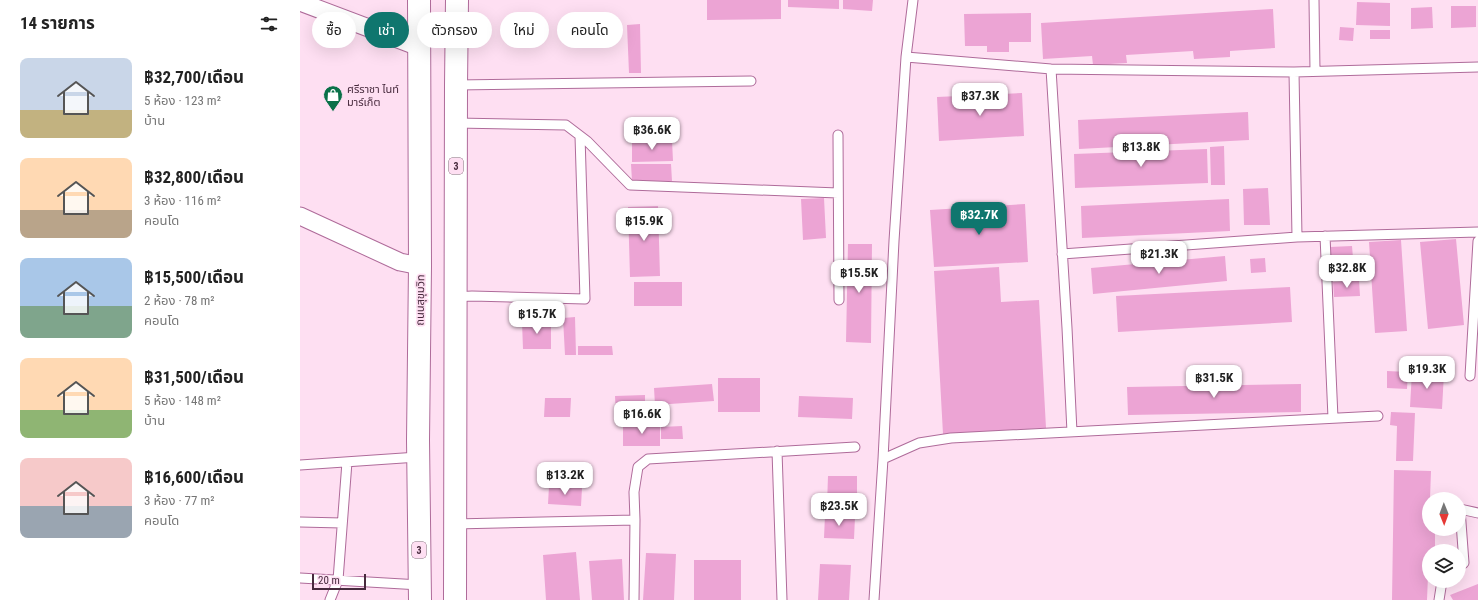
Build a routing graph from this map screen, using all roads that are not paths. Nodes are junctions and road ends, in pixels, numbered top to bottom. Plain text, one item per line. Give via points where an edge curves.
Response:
1 (419, 0) edge
2 (457, 0) edge
3 (913, 0) edge
4 (1314, 0) edge
5 (300, 2) edge
6 (419, 12) edge
7 (417, 46) edge
8 (419, 48) edge
9 (906, 57) junction
10 (1478, 67) edge
11 (1051, 69) junction
12 (1315, 71) junction
13 (1294, 72) junction
14 (751, 81) dead end
15 (456, 85) junction
16 (456, 123) junction
17 (838, 135) dead end
18 (580, 136) junction
19 (838, 193) junction
20 (300, 216) edge
21 (1478, 232) edge
22 (1325, 236) junction
23 (1297, 237) junction
24 (1478, 241) edge
25 (1062, 254) junction
26 (420, 266) junction
27 (455, 297) junction
28 (839, 300) dead end
29 (1470, 376) dead end
30 (1378, 416) dead end
31 (1333, 418) junction
32 (1072, 432) junction
33 (855, 447) dead end
34 (777, 452) junction
35 (418, 457) junction
36 (883, 459) junction
37 (347, 462) junction
38 (300, 465) edge
39 (1478, 512) edge
40 (636, 520) junction
41 (300, 522) edge
42 (342, 523) junction
43 (454, 524) junction
44 (1463, 544) edge
45 (300, 578) edge
46 (338, 580) junction
47 (1441, 588) edge
48 (417, 595) edge
49 (330, 600) edge
50 (455, 600) edge
51 (634, 600) edge
52 (782, 600) edge
53 (874, 600) edge
54 (1439, 600) edge

1 - 6 highway, ถนนสุขุมวิท / 3
2 - 15 highway, 3
3 - 9 lane
4 - 12 lane
5 - 7 street
8 - 26 highway, ถนนสุขุมวิท / 3
9 - 11 lane
9 - 36 lane
10 - 12 lane
11 - 13 lane
11 - 25 lane
12 - 13 lane
13 - 23 lane
14 - 15 lane
15 - 16 highway, 3
16 - 18 lane via 566,125
16 - 27 highway, 3
17 - 19 lane
18 - 19 lane via 630,185
18 - 27 lane via 585,299
19 - 28 lane
20 - 26 street via 400,262
21 - 22 lane
22 - 23 lane
22 - 31 lane
23 - 25 lane
24 - 29 lane
25 - 32 lane
26 - 35 highway, ถนนสุขุมวิท / 3
27 - 43 highway, 3
30 - 31 lane
31 - 32 lane
32 - 36 lane via 951,438 919,443
33 - 34 lane
34 - 40 lane via 648,459 638,467 634,492
34 - 52 lane
35 - 37 lane
35 - 48 highway, ถนนสุขุมวิท / 3
36 - 53 lane
37 - 38 lane
37 - 42 lane
39 - 44 lane via 1460,509
40 - 43 lane
40 - 51 lane
41 - 42 lane
42 - 46 lane
43 - 50 highway, 3
45 - 46 lane
46 - 48 lane
46 - 49 lane
47 - 54 lane

